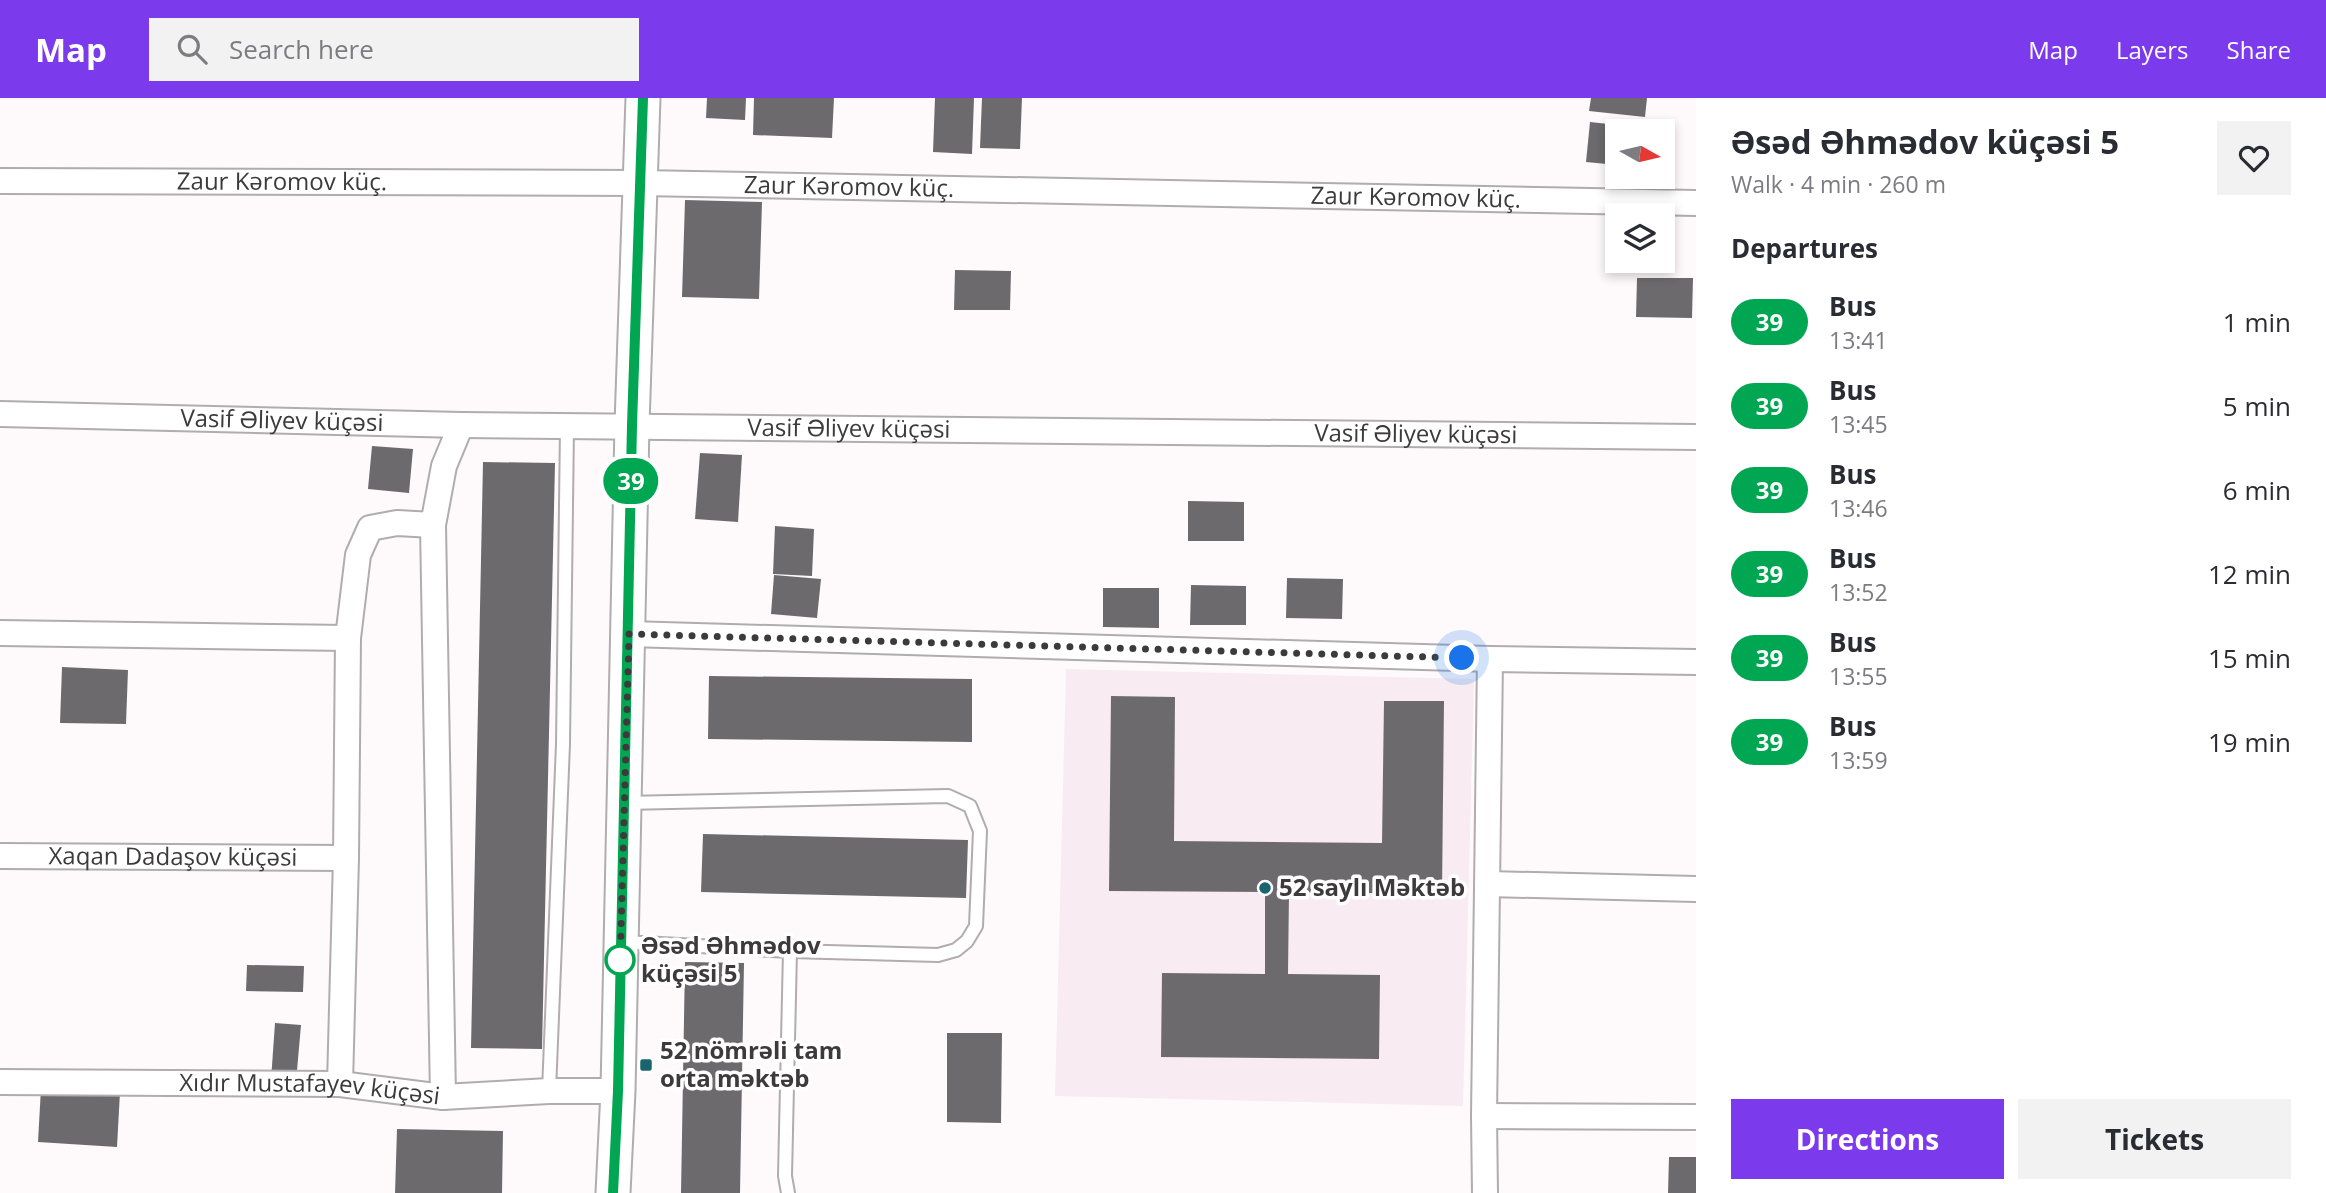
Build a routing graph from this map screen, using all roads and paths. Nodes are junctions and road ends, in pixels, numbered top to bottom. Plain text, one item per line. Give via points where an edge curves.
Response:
1 (643, 98) edge
2 (0, 181) edge
3 (640, 183) junction
4 (1696, 203) edge
5 (0, 414) edge
6 (461, 425) junction
7 (632, 425) junction
8 (567, 426) junction
9 (1696, 437) edge
10 (433, 525) junction
11 (0, 633) edge
12 (629, 634) junction
13 (348, 638) junction
14 (1490, 659) junction
15 (1696, 662) edge
16 (625, 803) junction
17 (0, 856) edge
18 (346, 858) junction
19 (1488, 884) junction
20 (1696, 889) edge
21 (620, 942) junction
22 (790, 951) junction
23 (0, 1082) edge
24 (340, 1084) junction
25 (549, 1091) junction
26 (618, 1091) junction
27 (443, 1097) junction
28 (1484, 1116) junction
29 (1696, 1117) edge
30 (613, 1193) edge
31 (789, 1193) edge
32 (1485, 1193) edge

1 - 3 street
2 - 3 street, Zaur Kəromov küç.
3 - 4 street, Zaur Kəromov küç.
3 - 7 street
5 - 6 street, Vasif Əliyev küçəsi
6 - 8 street, Vasif Əliyev küçəsi
6 - 10 street via 444,466
7 - 8 street, Vasif Əliyev küçəsi
7 - 9 street, Vasif Əliyev küçəsi
7 - 12 street
8 - 25 lane via 563,744
10 - 13 street via 397,523 370,528 358,555
10 - 27 street
11 - 13 street
12 - 14 street
12 - 16 street
13 - 18 street
14 - 15 street
14 - 19 street
16 - 21 street
16 - 22 lane via 948,796 970,806 980,831 976,926 967,942 938,955
17 - 18 street, Xaqan Dadaşov küçəsi
18 - 24 street
19 - 20 street
19 - 28 street
21 - 22 lane
21 - 26 street
22 - 31 lane via 785,1176
23 - 24 street, Xıdır Mustafayev küçəsi
24 - 27 street, Xıdır Mustafayev küçəsi
25 - 26 street, Xıdır Mustafayev küçəsi
25 - 27 street, Xıdır Mustafayev küçəsi
26 - 30 street
28 - 29 street
28 - 32 street

